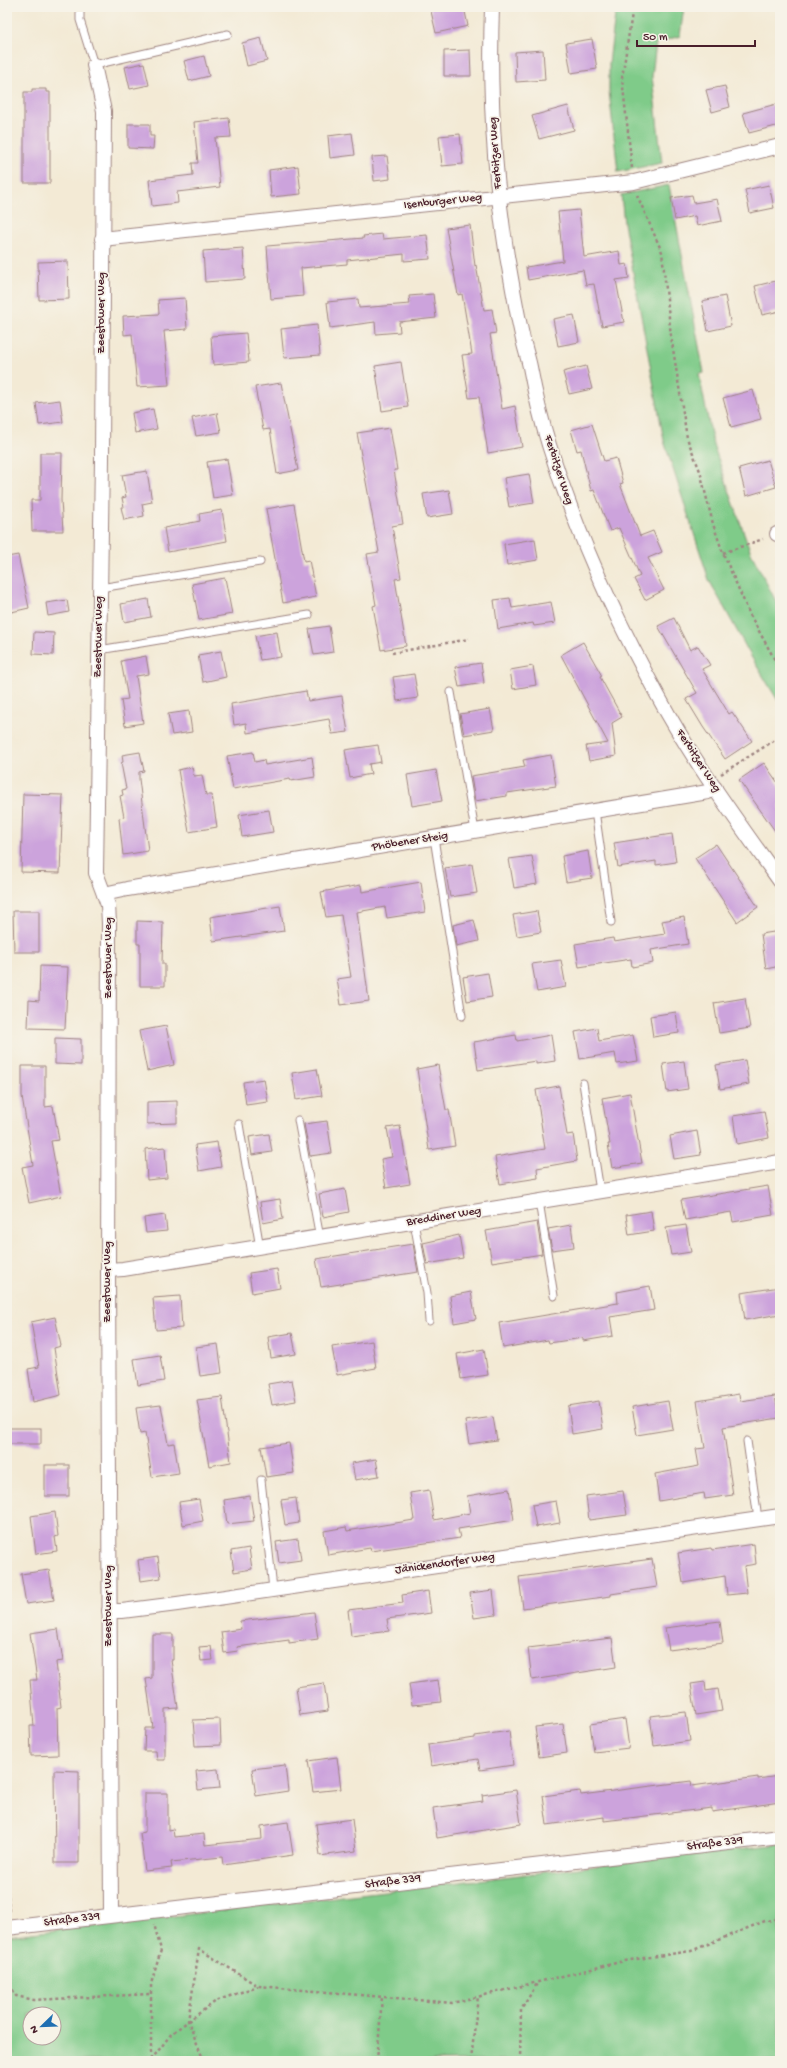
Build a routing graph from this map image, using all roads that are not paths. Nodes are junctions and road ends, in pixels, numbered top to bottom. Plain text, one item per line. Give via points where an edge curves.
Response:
1 (80, 7) edge
2 (492, 7) edge
3 (228, 34) dead end
4 (94, 65) junction
5 (780, 146) edge
6 (500, 196) junction
7 (102, 239) junction
8 (260, 562) dead end
9 (100, 588) junction
10 (309, 615) dead end
11 (99, 650) junction
12 (451, 692) dead end
13 (713, 784) junction
14 (595, 811) junction
15 (475, 831) junction
16 (434, 838) junction
17 (780, 881) edge
18 (104, 894) junction
19 (611, 922) dead end
20 (462, 1016) dead end
21 (583, 1083) dead end
22 (298, 1120) dead end
23 (240, 1124) dead end
24 (780, 1162) edge
25 (600, 1191) junction
26 (539, 1201) junction
27 (414, 1222) junction
28 (320, 1238) junction
29 (260, 1248) junction
30 (108, 1270) junction
31 (554, 1296) dead end
32 (429, 1321) dead end
33 (747, 1441) dead end
34 (261, 1480) dead end
35 (780, 1516) edge
36 (758, 1519) junction
37 (273, 1589) junction
38 (109, 1611) junction
39 (780, 1836) edge
40 (111, 1915) junction
41 (8, 1923) edge

1 - 4 lane, Zeestower Weg via 80,20
2 - 6 street, Ferbitzer Weg via 494,121
3 - 4 lane
4 - 7 street, Zeestower Weg via 104,111
5 - 6 street, Isenburger Weg via 634,182
6 - 7 street, Isenburger Weg
6 - 13 street, Ferbitzer Weg via 507,254 532,384 568,503 622,627 665,709
7 - 9 street, Zeestower Weg
8 - 9 lane
9 - 11 street, Zeestower Weg
10 - 11 lane
11 - 18 street, Zeestower Weg via 96,873
12 - 15 lane
13 - 14 street, Phöbener Steig via 708,792
13 - 17 street, Ferbitzer Weg
14 - 15 street, Phöbener Steig
14 - 19 lane
15 - 16 street, Phöbener Steig
16 - 18 street, Phöbener Steig
16 - 20 lane
18 - 30 street, Zeestower Weg via 108,905 109,922
21 - 25 lane
22 - 28 lane
23 - 29 lane
24 - 25 street, Breddiner Weg
25 - 26 street, Breddiner Weg
26 - 27 street, Breddiner Weg
26 - 31 lane
27 - 28 street, Breddiner Weg
27 - 32 lane via 427,1293
28 - 29 street, Breddiner Weg
29 - 30 street, Breddiner Weg
30 - 38 street, Zeestower Weg
33 - 36 lane
34 - 37 lane
35 - 36 street, Jänickendorfer Weg
36 - 37 street, Jänickendorfer Weg
37 - 38 street, Jänickendorfer Weg
38 - 40 street, Zeestower Weg
39 - 40 street, Straße 339
40 - 41 street, Straße 339

